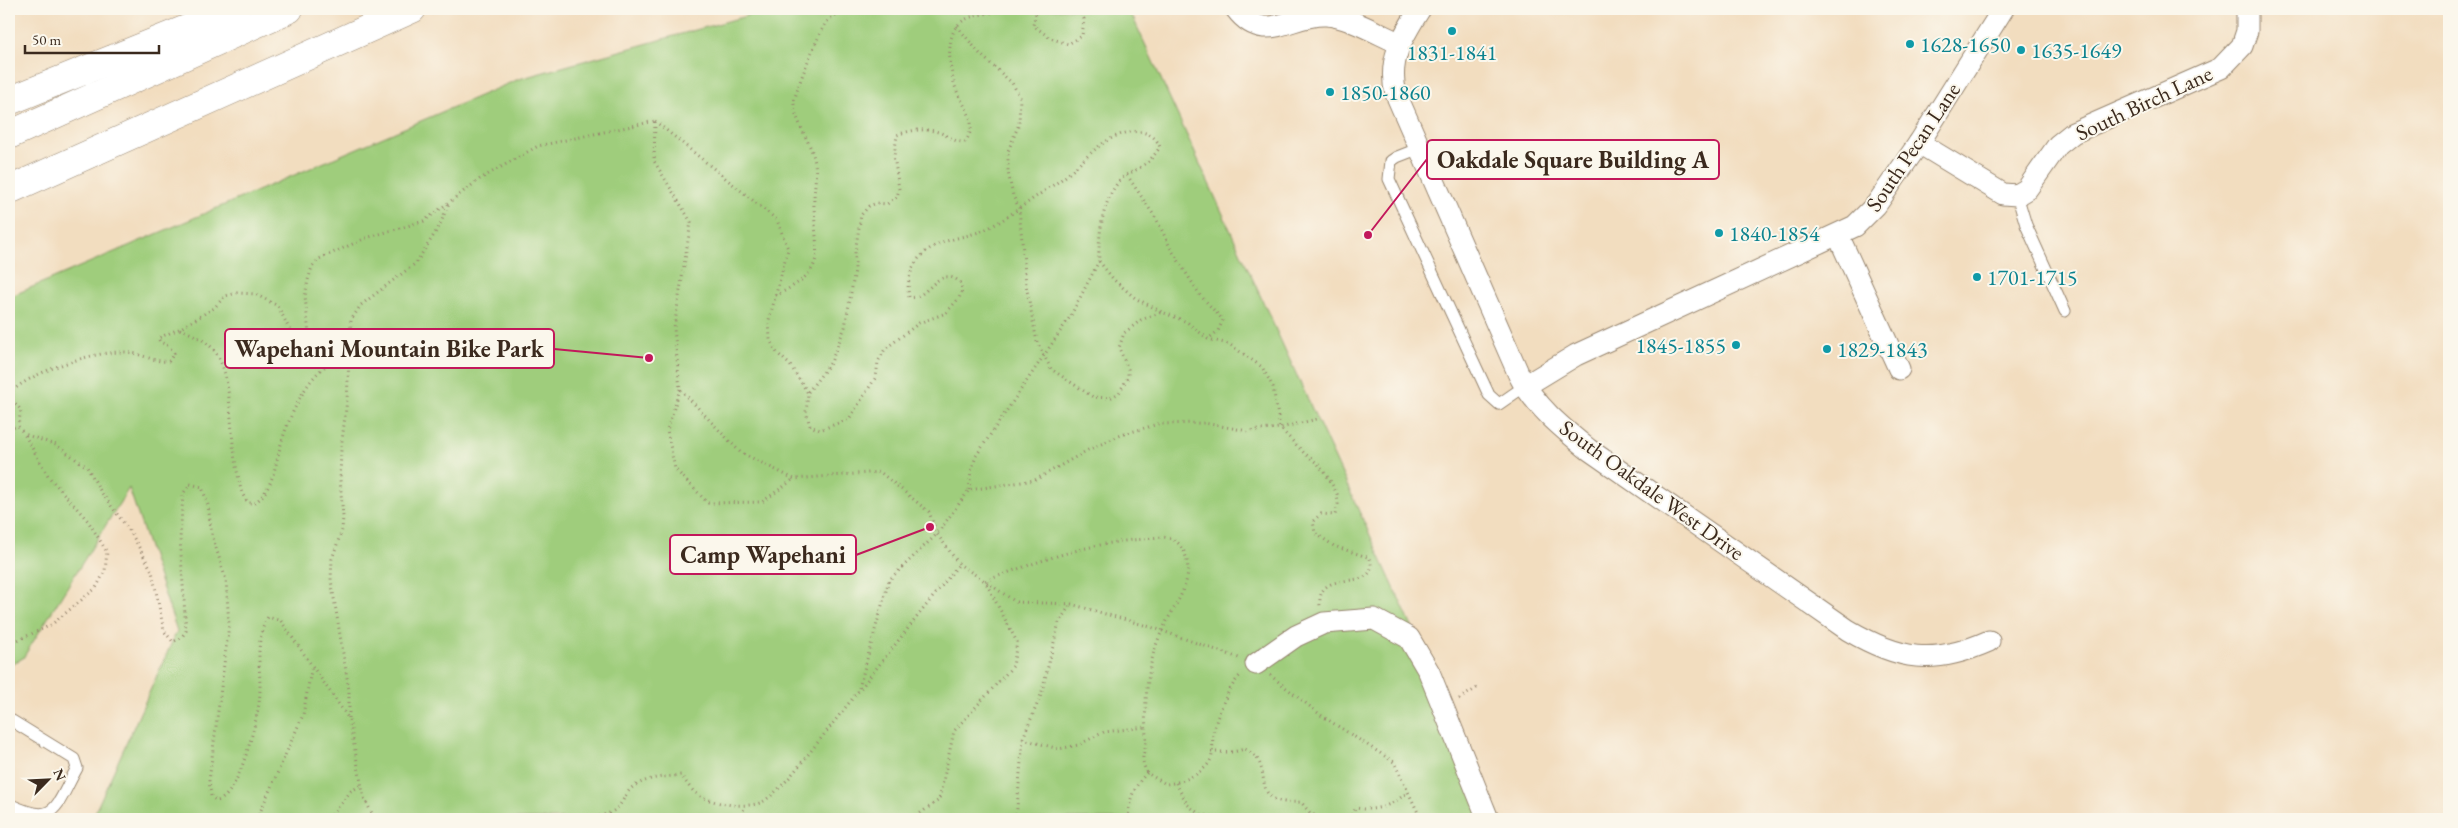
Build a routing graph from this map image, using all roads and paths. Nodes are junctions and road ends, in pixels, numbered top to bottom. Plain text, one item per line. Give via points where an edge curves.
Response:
1 (236, 9) edge
2 (289, 9) edge
3 (412, 9) edge
4 (845, 9) edge
5 (1003, 9) edge
6 (1037, 9) edge
7 (1078, 9) edge
8 (1236, 9) edge
9 (1420, 9) edge
10 (2003, 9) edge
11 (2247, 9) edge
12 (957, 26) junction
13 (1399, 43) junction
14 (246, 84) junction
15 (9, 102) edge
16 (655, 121) junction
17 (9, 135) edge
18 (1919, 143) junction
19 (1420, 148) junction
20 (1127, 175) junction
21 (9, 190) edge
22 (2017, 195) junction
23 (450, 201) junction
24 (1019, 208) junction
25 (9, 210) edge
26 (1838, 235) junction
27 (1099, 261) junction
28 (775, 296) junction
29 (2065, 311) dead end
30 (1162, 312) junction
31 (179, 329) junction
32 (1208, 339) junction
33 (349, 349) junction
34 (1043, 357) junction
35 (1899, 369) dead end
36 (1525, 386) junction
37 (680, 390) junction
38 (808, 393) junction
39 (9, 395) edge
40 (1317, 419) dead end
41 (18, 426) junction
42 (1280, 428) junction
43 (9, 429) edge
44 (24, 434) junction
45 (794, 479) junction
46 (969, 490) junction
47 (937, 534) junction
48 (959, 564) junction
49 (985, 581) junction
50 (1072, 604) junction
51 (1324, 623) junction
52 (1162, 630) junction
53 (1989, 641) dead end
54 (9, 644) edge
55 (1256, 664) junction
56 (312, 665) junction
57 (859, 688) junction
58 (9, 719) edge
59 (349, 719) junction
60 (1145, 727) junction
61 (1023, 738) junction
62 (1211, 752) junction
63 (1147, 773) junction
64 (1176, 783) junction
65 (362, 785) junction
66 (1408, 792) junction
67 (9, 804) edge
68 (745, 806) junction
69 (1199, 814) junction
70 (257, 819) edge
71 (329, 819) edge
72 (375, 819) edge
73 (565, 819) edge
74 (738, 819) edge
75 (912, 819) edge
76 (1016, 819) edge
77 (1128, 819) edge
78 (1187, 819) edge
79 (1223, 819) edge
80 (1322, 819) edge
81 (1349, 819) edge
82 (1421, 819) edge
83 (1488, 819) edge

1 - 15 highway
2 - 17 highway
3 - 14 highway
4 - 28 path via 826,23 800,82 794,104 814,157 818,246 815,266 800,283
5 - 12 path via 993,14 980,14
6 - 7 path via 1033,25 1050,38 1068,44 1082,36 1084,19
8 - 13 street via 1254,24 1268,28 1325,15
9 - 13 street, South Oakdale West Drive
10 - 18 street, South Pecan Lane
11 - 22 street, South Birch Lane via 2247,31 2242,46 2221,68 2074,133 2058,146 2027,189
12 - 24 path via 984,59 1012,83 1020,97 1018,124 1008,151 1013,196
12 - 38 path via 950,40 950,54 956,89 971,117 971,134 965,142 955,142 946,135 927,130 910,130 897,135 894,156 899,189 897,197 887,204 877,202 861,215 845,327 831,362
13 - 19 street, South Oakdale West Drive via 1392,80
14 - 21 highway
14 - 25 highway
16 - 23 path via 538,146 480,179
16 - 28 path via 777,220 788,249
16 - 37 path via 654,161 691,222 674,328
18 - 22 street via 2003,194
18 - 26 street, South Pecan Lane via 1876,205 1855,226
19 - 36 street, South Oakdale West Drive
19 - 36 lane via 1391,161 1389,179 1489,396 1499,404
20 - 24 path via 1138,171 1152,158 1160,147 1157,138 1148,133 1121,134 1092,151 1067,175
20 - 27 path via 1111,193 1102,214
20 - 32 path via 1200,295 1223,320 1218,331
22 - 29 lane via 2026,225
23 - 31 path via 424,221 366,238 318,259 308,280 309,335 304,341 293,337 278,306 255,294 225,296 214,308
23 - 33 path via 439,227 416,263 377,291 350,320
24 - 34 path via 1026,285 1036,342
24 - 38 path via 989,228 947,240 920,257 908,282 909,297 918,297 937,280 949,276 961,283 959,298 946,313 919,323 885,349 878,362 876,377 849,419 820,430 810,426 806,412
26 - 35 street
26 - 36 street, South Pecan Lane via 1576,355
27 - 30 path via 1135,298
27 - 34 path via 1070,317
28 - 38 path via 769,320 770,340
30 - 32 path via 1186,322
30 - 34 path via 1141,320 1124,333 1119,348 1128,376 1119,394 1110,398 1093,397 1073,386 1051,369
31 - 33 path via 198,336 218,357 226,389 233,457 242,493 249,503 255,503 267,489 285,431 308,384 331,361
31 - 39 path via 158,338 174,353 169,362 124,352 107,354 42,372 16,386
32 - 42 path via 1229,344 1262,367 1273,387
33 - 59 path via 340,480 344,518 332,559 331,580 349,690
34 - 46 path via 976,456 970,471
36 - 53 street, South Oakdale West Drive via 1564,430 1588,448 1875,646 1897,654 1925,657 1950,655
37 - 45 path via 740,452
37 - 45 path via 668,430 675,469 708,503 762,502
39 - 41 path via 21,410
40 - 42 path
41 - 43 path
41 - 44 path
42 - 46 path via 1248,431 1204,424 1158,424 1121,435 1034,480
42 - 51 path via 1318,464 1337,494 1335,515 1321,514 1313,521 1316,533 1334,546 1370,558 1369,574 1364,578 1328,584 1322,591 1319,603
44 - 54 path via 49,477 88,521 108,552 105,572 96,588 50,626
44 - 56 path via 56,444 87,467 152,570 164,631 173,642 182,638 186,631 180,539 183,494 190,484 202,488 226,580 229,625 209,781 211,796 216,802 228,796 244,761 259,702 258,654 262,628 268,616 281,621
45 - 47 path via 880,472 929,512
46 - 47 path
47 - 48 path
47 - 57 path via 889,580
48 - 49 path
48 - 57 path
49 - 50 path via 1016,602
49 - 52 path via 1068,552 1132,540 1168,538 1180,544 1186,555 1187,576 1183,592
49 - 75 path via 1017,642 1013,666 954,731 940,800
50 - 52 path
50 - 61 path via 1059,622 1041,695
51 - 55 street via 1296,636
51 - 83 street via 1374,619 1409,638 1429,672
52 - 55 path
52 - 60 path via 1146,689
55 - 62 path via 1235,681 1228,693 1214,730
55 - 66 path via 1322,716 1394,762
56 - 59 path
56 - 70 path via 303,715
57 - 68 path via 784,784 762,802
58 - 67 lane via 74,760 77,768 54,809 47,814 30,814
59 - 65 path
60 - 61 path via 1104,732 1078,745 1059,749
60 - 63 path via 1146,746 1141,754
61 - 76 path
62 - 64 path via 1212,759 1206,766
62 - 80 path via 1245,749 1256,757 1264,789 1269,794 1288,803 1301,802 1310,813
63 - 64 path via 1166,784
63 - 77 path via 1136,784
64 - 69 path via 1187,804
65 - 71 path via 351,792
65 - 72 path via 364,798
66 - 81 path via 1392,804 1375,810 1356,808
66 - 82 path
68 - 73 path via 720,803 697,795 681,775 652,778 633,786 617,808 606,815
68 - 74 path
69 - 78 path
69 - 79 path

